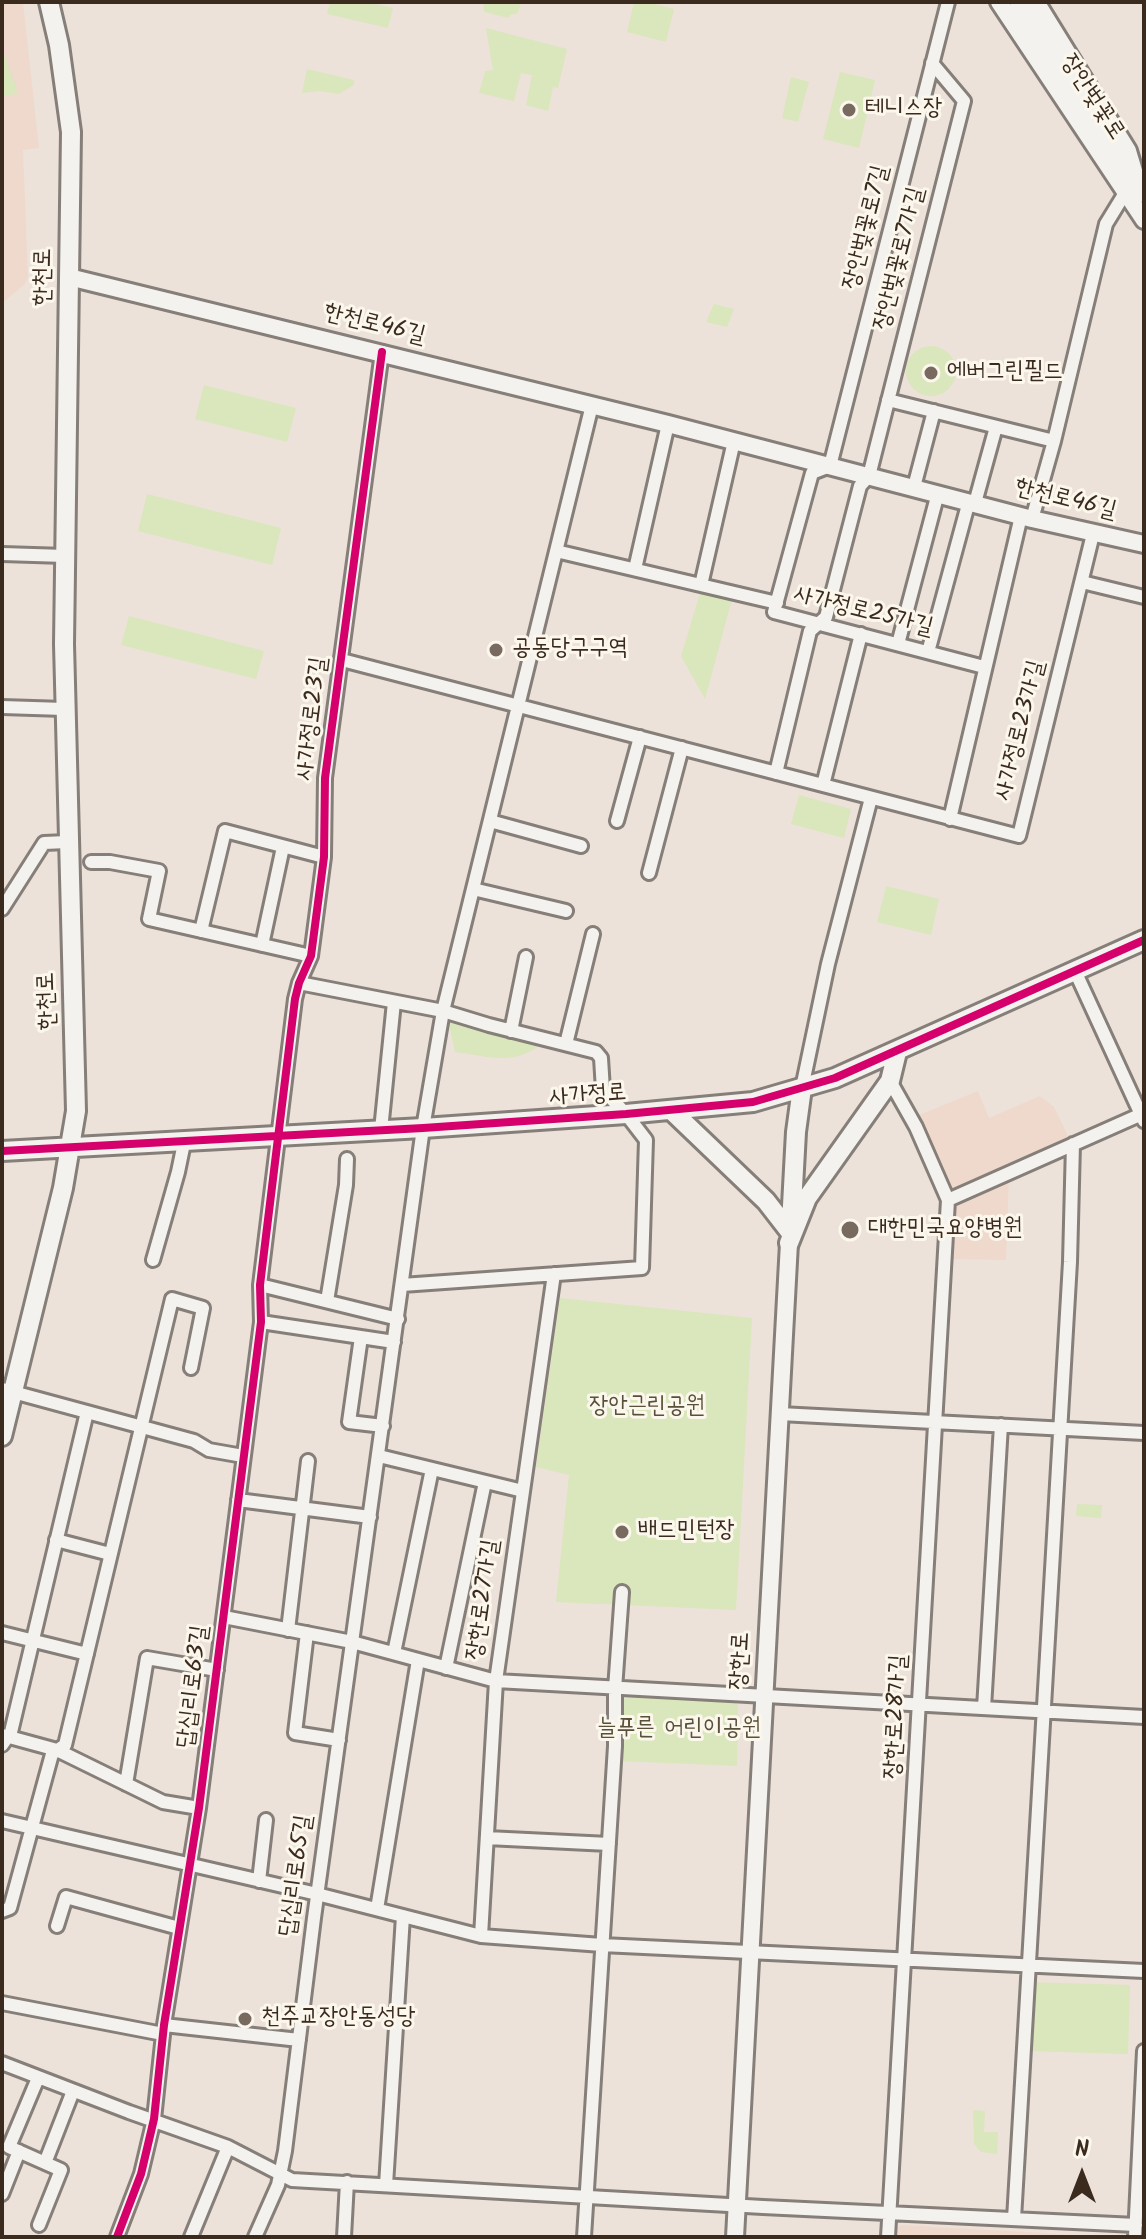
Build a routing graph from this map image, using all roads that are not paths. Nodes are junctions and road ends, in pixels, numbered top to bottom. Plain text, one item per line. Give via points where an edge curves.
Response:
1 (49, 2) edge
2 (948, 2) edge
3 (999, 2) edge
4 (1018, 2) edge
5 (1035, 2) edge
6 (932, 63) junction
7 (1135, 190) edge
8 (1144, 220) edge
9 (69, 277) junction
10 (382, 352) junction
11 (888, 400) junction
12 (592, 405) junction
13 (934, 411) junction
14 (668, 424) junction
15 (996, 427) junction
16 (734, 441) junction
17 (1054, 441) junction
18 (830, 466) junction
19 (869, 476) junction
20 (914, 487) junction
21 (938, 493) junction
22 (972, 502) junction
23 (1026, 518) junction
24 (1093, 534) junction
25 (1144, 544) edge
26 (556, 551) junction
27 (2, 554) edge
28 (65, 556) junction
29 (635, 569) junction
30 (1082, 582) junction
31 (701, 585) junction
32 (1144, 597) edge
33 (777, 603) junction
34 (818, 623) junction
35 (861, 634) junction
36 (898, 644) junction
37 (928, 652) junction
38 (342, 660) junction
39 (984, 667) junction
40 (518, 705) junction
41 (2, 707) edge
42 (64, 709) junction
43 (640, 737) junction
44 (682, 748) junction
45 (776, 773) junction
46 (823, 785) junction
47 (871, 798) junction
48 (950, 819) junction
49 (490, 821) junction
50 (617, 821) dead end
51 (67, 842) junction
52 (581, 846) dead end
53 (283, 847) junction
54 (324, 857) junction
55 (91, 862) dead end
56 (649, 873) dead end
57 (473, 889) junction
58 (2, 909) edge
59 (566, 911) dead end
60 (201, 931) junction
61 (593, 934) dead end
62 (1144, 940) edge
63 (262, 945) junction
64 (311, 956) junction
65 (526, 957) dead end
66 (1075, 971) junction
67 (299, 983) junction
68 (394, 1002) junction
69 (443, 1011) junction
70 (511, 1031) junction
71 (566, 1044) junction
72 (897, 1052) junction
73 (890, 1081) junction
74 (802, 1088) junction
75 (671, 1110) junction
76 (626, 1114) junction
77 (1143, 1116) edge
78 (423, 1128) junction
79 (381, 1130) junction
80 (280, 1136) junction
81 (184, 1143) junction
82 (1073, 1144) junction
83 (70, 1148) junction
84 (2, 1151) edge
85 (347, 1159) dead end
86 (948, 1200) junction
87 (790, 1237) junction
88 (153, 1260) dead end
89 (554, 1274) junction
90 (260, 1285) junction
91 (402, 1285) junction
92 (327, 1301) junction
93 (398, 1319) junction
94 (261, 1322) junction
95 (361, 1337) junction
96 (394, 1342) junction
97 (191, 1368) dead end
98 (8, 1390) edge
99 (87, 1412) junction
100 (780, 1414) junction
101 (937, 1422) junction
102 (1001, 1425) junction
103 (140, 1426) junction
104 (383, 1426) junction
105 (1058, 1428) junction
106 (1144, 1433) edge
107 (2, 1436) edge
108 (243, 1456) junction
109 (379, 1456) junction
110 (308, 1461) dead end
111 (432, 1469) junction
112 (485, 1482) junction
113 (523, 1491) junction
114 (238, 1500) junction
115 (303, 1508) junction
116 (370, 1517) junction
117 (56, 1540) junction
118 (110, 1554) junction
119 (622, 1592) dead end
120 (224, 1617) junction
121 (288, 1630) junction
122 (2, 1633) edge
123 (307, 1633) junction
124 (34, 1640) junction
125 (352, 1642) junction
126 (394, 1653) junction
127 (87, 1654) junction
128 (418, 1660) junction
129 (446, 1668) junction
130 (217, 1670) junction
131 (496, 1681) junction
132 (615, 1689) junction
133 (764, 1697) junction
134 (920, 1704) junction
135 (984, 1708) junction
136 (1045, 1712) junction
137 (1144, 1717) edge
138 (4, 1738) edge
139 (339, 1740) junction
140 (57, 1750) junction
141 (126, 1784) junction
142 (199, 1808) junction
143 (266, 1820) dead end
144 (2, 1821) edge
145 (30, 1828) junction
146 (487, 1838) junction
147 (609, 1844) junction
148 (189, 1864) junction
149 (259, 1881) junction
150 (317, 1894) junction
151 (377, 1909) junction
152 (2, 1911) edge
153 (403, 1916) junction
154 (57, 1926) dead end
155 (179, 1928) junction
156 (481, 1936) junction
157 (602, 1945) junction
158 (750, 1952) junction
159 (906, 1960) junction
160 (1027, 1965) junction
161 (1144, 1971) edge
162 (2, 2003) edge
163 (164, 2029) junction
164 (299, 2040) junction
165 (1144, 2051) edge
166 (2, 2063) edge
167 (38, 2078) junction
168 (73, 2091) junction
169 (154, 2119) junction
170 (228, 2147) junction
171 (14, 2149) junction
172 (45, 2163) junction
173 (280, 2174) junction
174 (347, 2182) junction
175 (386, 2185) junction
176 (2, 2194) edge
177 (586, 2197) junction
178 (736, 2205) junction
179 (890, 2213) junction
180 (1014, 2219) junction
181 (39, 2225) dead end
182 (1135, 2231) edge
183 (117, 2237) edge
184 (191, 2237) edge
185 (255, 2237) edge
186 (344, 2237) edge
187 (584, 2237) edge
188 (735, 2237) edge
189 (888, 2237) edge

1 - 9 main road, 한천로 via 71,132
2 - 6 street, 장안벚꽃로7길
3 - 7 street, 장안벚꽃로
4 - 7 street, 장안벚꽃로
5 - 7 main road via 1127,151
6 - 11 street, 장안벚꽃로7가길 via 964,101
6 - 18 street, 장안벚꽃로7길
7 - 8 street, 장안벚꽃로
7 - 17 street via 1106,224
9 - 10 street, 한천로46길
9 - 28 main road, 한천로
10 - 12 street, 한천로46길
10 - 38 street, 사가정로23길
11 - 13 street
11 - 19 street, 장안벚꽃로7가길
12 - 14 street, 한천로46길
12 - 26 street, 답십리로65길
13 - 15 street
13 - 20 street
14 - 16 street, 한천로46길
14 - 29 street
15 - 17 street
15 - 22 street, 한천로46길
16 - 18 street, 한천로46길
16 - 31 street
17 - 23 street
18 - 19 street, 한천로46길
18 - 33 street via 812,473
19 - 20 street, 한천로46길
19 - 34 street via 860,486 826,617
20 - 21 street, 한천로46길
21 - 22 street, 한천로46길
21 - 36 street
22 - 23 street, 한천로46길
22 - 37 street, 한천로46길
23 - 24 street, 한천로46길
23 - 39 street
24 - 25 street, 한천로46길
24 - 30 street, 사가정로23가길
26 - 29 street, 사가정로25가길
26 - 40 street, 답십리로65길
27 - 28 street
28 - 42 main road, 한천로
29 - 31 street, 사가정로25가길
30 - 32 street
30 - 48 street, 사가정로23가길 via 1019,836
31 - 33 street, 사가정로25가길
33 - 34 street, 사가정로25가길 via 774,612
34 - 35 street, 사가정로25가길
34 - 45 street via 810,631
35 - 36 street, 사가정로25가길
35 - 46 street
36 - 37 street, 사가정로25가길
37 - 39 street, 사가정로25가길
38 - 40 street, 사가정로23가길
38 - 54 street, 사가정로23길 via 325,778
39 - 48 street
40 - 43 street, 사가정로23가길
40 - 49 street, 답십리로65길
41 - 42 street
42 - 51 main road, 한천로
43 - 44 street, 사가정로23가길
43 - 50 street
44 - 45 street, 사가정로23가길
44 - 56 street
45 - 46 street, 사가정로23가길
46 - 47 street, 사가정로23가길
47 - 48 street, 사가정로23가길
47 - 74 street
49 - 52 street
49 - 57 street, 답십리로65길
51 - 58 street via 44,843
51 - 83 main road, 한천로 via 76,1111
53 - 54 street
53 - 60 street via 225,831
53 - 63 street
54 - 64 street, 사가정로23길
55 - 60 street via 159,871 149,919
57 - 59 street
57 - 69 street, 답십리로65길
60 - 63 street
61 - 71 street
62 - 66 main road, 사가정로
63 - 64 street
64 - 67 street, 사가정로23길
65 - 70 street
66 - 72 main road, 사가정로
66 - 77 street
67 - 68 street
67 - 80 street, 사가정로23길
68 - 69 street
68 - 79 street
69 - 70 street
69 - 78 street, 답십리로65길
70 - 71 street
71 - 76 street via 596,1052 603,1090
72 - 73 main road
72 - 74 main road, 사가정로
73 - 86 street, 장한로28가길
73 - 87 main road via 807,1198
74 - 75 main road, 사가정로 via 753,1102
74 - 87 main road, 장한로
75 - 76 main road, 사가정로
75 - 87 main road via 766,1201
76 - 78 main road, 사가정로
76 - 89 street, 사가정로 via 646,1140 642,1268
77 - 82 street
78 - 79 main road, 사가정로
78 - 91 street, 답십리로65길
79 - 80 main road, 사가정로
80 - 81 main road, 사가정로
80 - 90 street, 답십리로63길
81 - 83 main road, 사가정로
81 - 88 street
82 - 86 street
82 - 105 street
83 - 84 main road, 사가정로
83 - 98 main road, 한천로
85 - 92 street
86 - 101 street, 장한로28가길
87 - 100 street, 장한로
89 - 91 street
89 - 113 street, 장한로27가길
90 - 92 street
90 - 94 street, 답십리로63길
91 - 93 street, 답십리로65길
92 - 93 street
93 - 96 street, 답십리로65길
94 - 95 street
94 - 108 street, 답십리로63길
95 - 96 street
95 - 104 street via 349,1422
96 - 104 street, 답십리로65길
97 - 103 street via 203,1308 172,1299
98 - 99 street
98 - 107 main road, 한천로
99 - 103 street
99 - 117 street
100 - 101 street
100 - 133 street, 장한로
101 - 102 street
101 - 134 street, 장한로28가길
102 - 105 street
102 - 135 street
103 - 108 street
103 - 118 street
104 - 109 street, 답십리로65길
105 - 106 street
105 - 136 street
108 - 114 street, 답십리로63길
109 - 111 street
109 - 116 street, 답십리로65길
110 - 115 street
111 - 112 street
111 - 126 street
112 - 113 street
112 - 129 street
113 - 131 street, 장한로27가길
114 - 115 street
114 - 120 street, 답십리로63길
115 - 116 street
115 - 121 street
116 - 125 street, 답십리로65길
117 - 118 street
117 - 124 street
118 - 127 street
119 - 132 street
120 - 121 street
120 - 130 street, 답십리로63길
121 - 123 street
122 - 124 street
123 - 125 street
123 - 139 street via 295,1733
124 - 127 street
124 - 138 street via 11,1732
125 - 126 street
125 - 139 street, 답십리로65길
126 - 128 street
127 - 140 street via 65,1745
128 - 129 street
128 - 151 street
129 - 131 street
130 - 141 street via 147,1658
130 - 142 street, 답십리로63길
131 - 132 street
131 - 146 street, 장한로27가길
132 - 133 street
132 - 147 street
133 - 134 street
133 - 158 street, 장한로
134 - 135 street
134 - 159 street, 장한로28가길
135 - 136 street
136 - 137 street
136 - 160 street
138 - 140 street
139 - 150 street, 답십리로65길
140 - 141 street
140 - 145 street
141 - 142 street via 163,1802
142 - 148 street, 답십리로63길
143 - 149 street
144 - 145 street
145 - 148 street
145 - 152 street via 10,1908
146 - 147 street
146 - 156 street, 장한로27가길
147 - 157 street
148 - 149 street
148 - 155 street, 답십리로63길
149 - 150 street
150 - 151 street
150 - 164 street, 답십리로65길
151 - 153 street
153 - 156 street
153 - 175 street
154 - 155 street via 66,1897
155 - 163 street, 답십리로63길
156 - 157 street
157 - 158 street
157 - 177 street
158 - 159 street
158 - 178 street, 장한로
159 - 160 street
159 - 179 street, 장한로28가길
160 - 161 street
160 - 180 street
162 - 163 street
163 - 164 street
163 - 169 street, 답십리로63길
164 - 173 street, 답십리로65길
165 - 182 street
166 - 167 street
167 - 168 street
167 - 171 street
168 - 169 street
168 - 172 street
169 - 170 street
169 - 183 street, 답십리로63길 via 141,2174
170 - 173 street
170 - 184 street
171 - 172 street
171 - 176 street
172 - 181 street via 61,2170
173 - 174 street via 292,2180
173 - 185 street, 답십리로65길
174 - 175 street
174 - 186 street
175 - 177 street
177 - 178 street
177 - 187 street
178 - 179 street
178 - 188 street, 장한로
179 - 180 street
179 - 189 street, 장한로28가길
180 - 182 street

